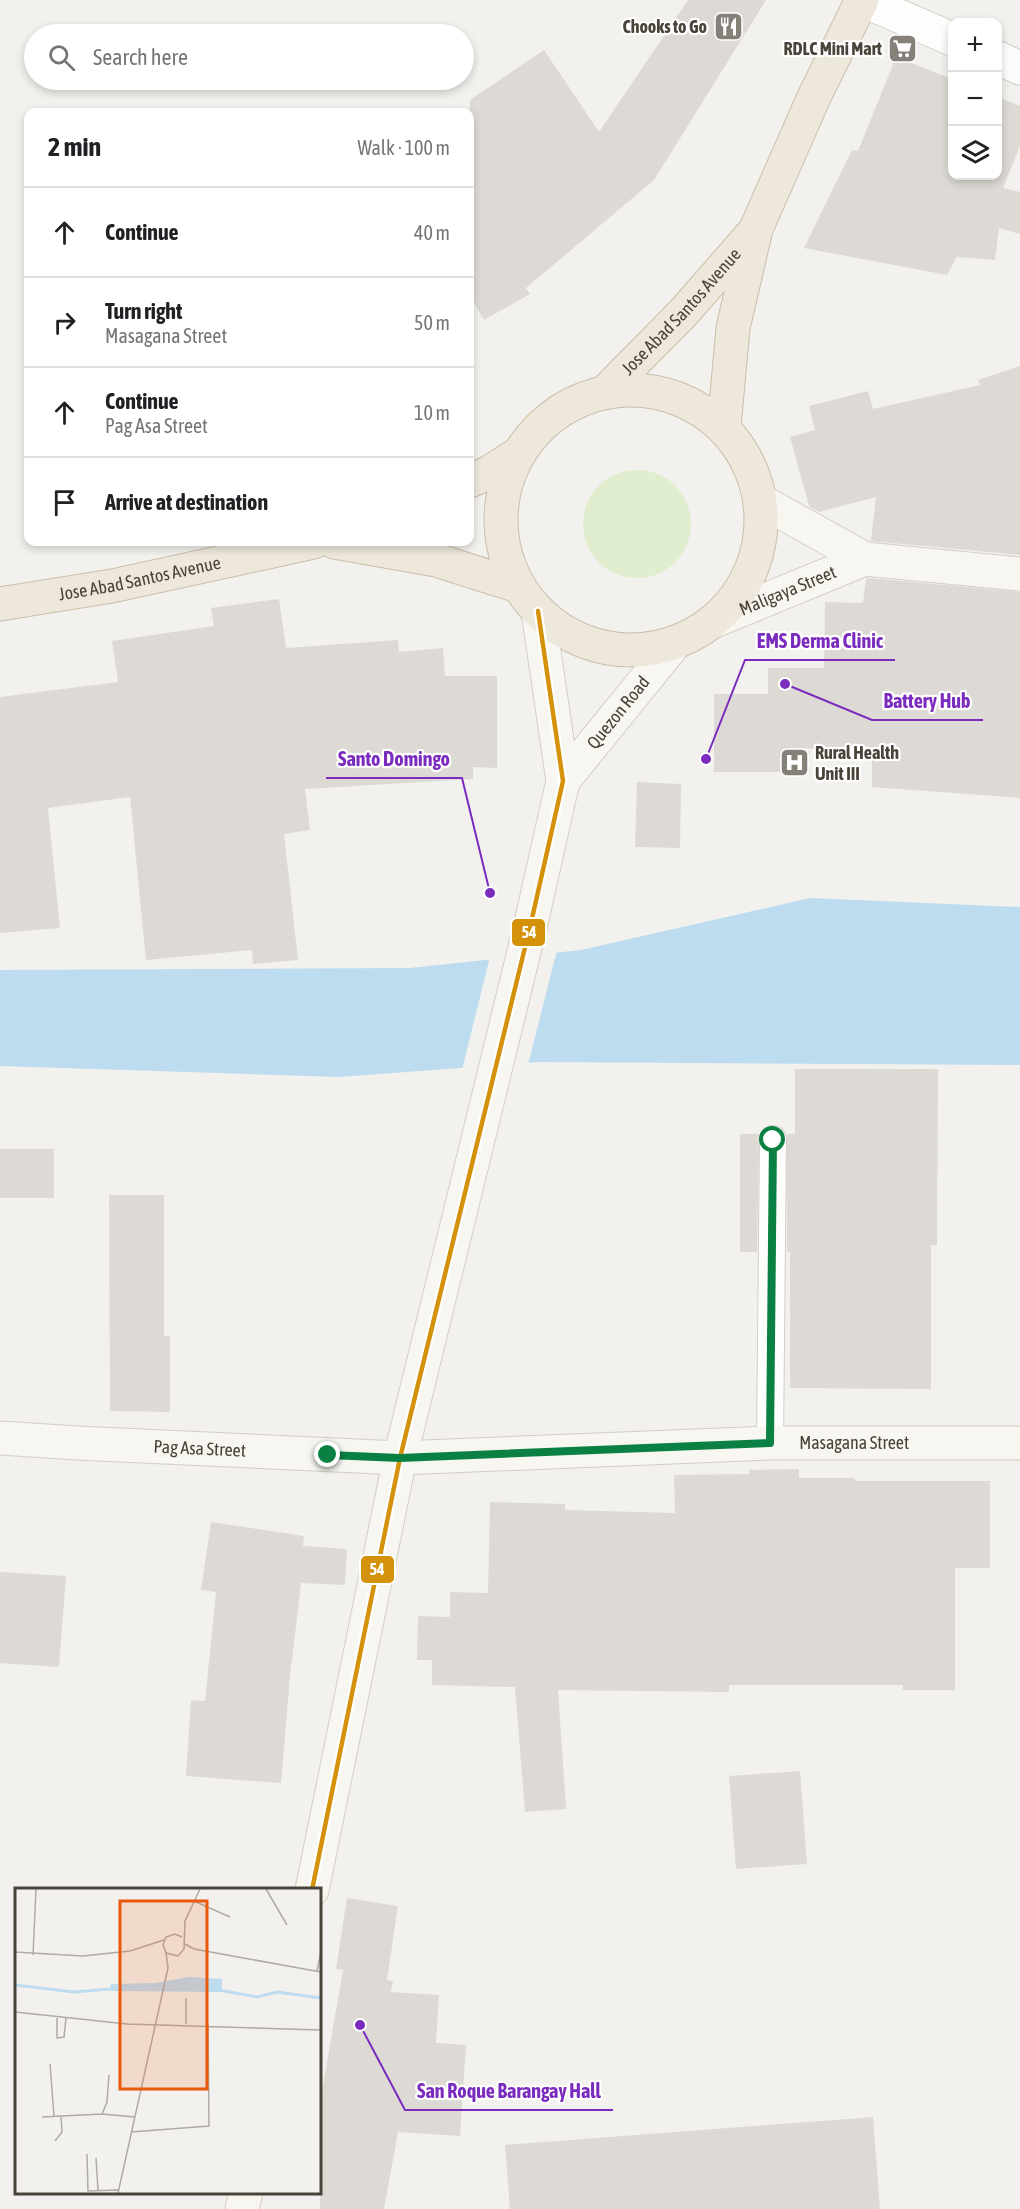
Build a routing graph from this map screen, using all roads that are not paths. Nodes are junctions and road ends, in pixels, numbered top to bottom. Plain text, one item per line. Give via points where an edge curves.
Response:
1 (862, 0) edge
2 (948, 37) edge
3 (1002, 60) edge
4 (1020, 68) edge
5 (756, 229) junction
6 (605, 392) junction
7 (724, 426) junction
8 (518, 454) junction
9 (474, 479) edge
10 (761, 501) junction
11 (296, 546) edge
12 (357, 546) edge
13 (865, 559) junction
14 (1020, 574) edge
15 (518, 586) junction
16 (0, 604) edge
17 (538, 611) junction
18 (712, 622) junction
19 (675, 643) junction
20 (563, 781) junction
21 (773, 1140) dead end
22 (0, 1438) edge
23 (770, 1443) junction
24 (1020, 1443) edge
25 (400, 1458) junction
26 (312, 1888) edge
27 (246, 2194) edge
28 (242, 2209) edge

1 - 2 street
1 - 5 highway, Jose Abad Santos Avenue
3 - 4 street
5 - 6 highway, Jose Abad Santos Avenue via 684,312
5 - 7 highway, Jose Abad Santos Avenue via 733,328
6 - 7 highway via 648,390 689,402
6 - 8 highway via 570,404 541,425
7 - 10 highway via 754,473
8 - 9 highway
8 - 15 highway via 504,485 500,520 504,554
10 - 13 main road, Maligaya Street
10 - 18 highway via 762,535 753,568 736,598
11 - 16 highway, Jose Abad Santos Avenue via 112,586
12 - 15 highway via 436,560
13 - 14 main road, Maligaya Street
13 - 18 main road, Maligaya Street
15 - 17 highway
17 - 19 highway via 567,633 602,647 639,650
17 - 20 main road, Quezon Road
18 - 19 highway
19 - 20 main road, Quezon Road
20 - 25 main road, Quezon Road
21 - 23 lane
22 - 25 main road, Pag Asa Street
23 - 24 main road, Masagana Street
23 - 25 main road, Masagana Street
25 - 26 main road, Quezon Road
27 - 28 main road

